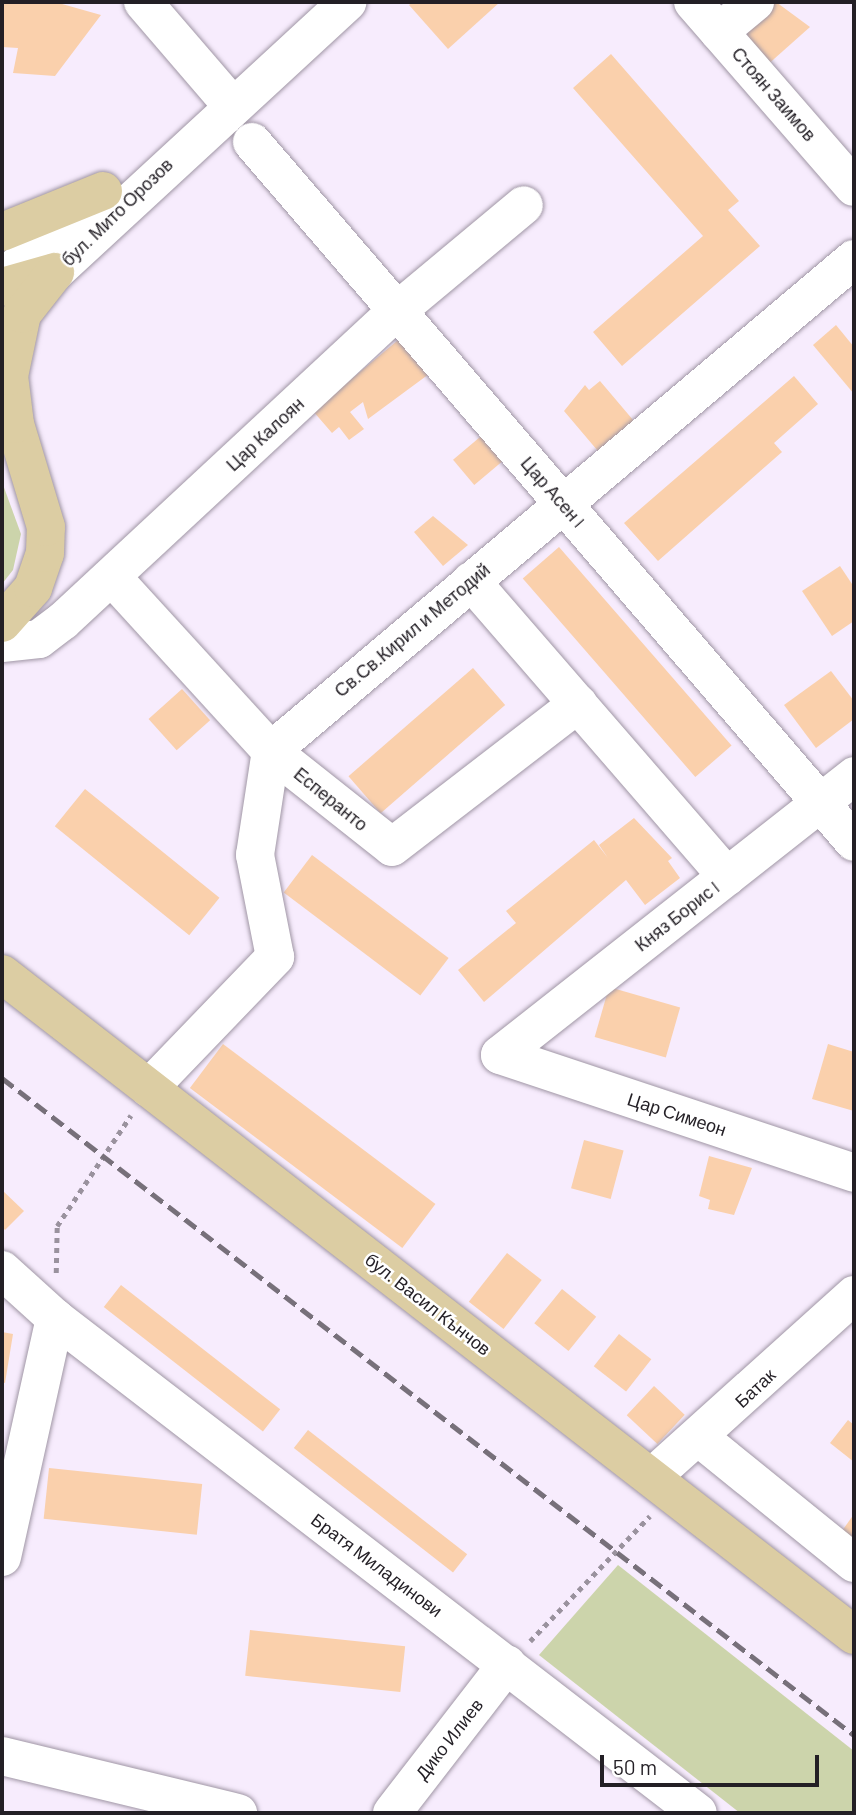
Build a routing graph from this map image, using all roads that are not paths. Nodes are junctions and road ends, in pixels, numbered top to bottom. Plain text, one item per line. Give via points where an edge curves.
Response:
1 (143, 2) edge
2 (347, 2) edge
3 (693, 2) edge
4 (755, 2) edge
5 (719, 32) junction
6 (230, 103) junction
7 (252, 142) dead end
8 (854, 187) edge
9 (103, 191) junction
10 (524, 205) dead end
11 (2, 232) edge
12 (854, 260) edge
13 (55, 272) junction
14 (2, 279) edge
15 (2, 287) edge
16 (397, 311) junction
17 (2, 320) edge
18 (2, 464) edge
19 (35, 490) junction
20 (563, 503) junction
21 (112, 577) junction
22 (471, 580) junction
23 (2, 623) edge
24 (2, 643) edge
25 (578, 704) junction
26 (271, 751) junction
27 (854, 776) edge
28 (821, 804) junction
29 (854, 842) edge
30 (727, 877) junction
31 (2, 974) edge
32 (500, 1055) joint
33 (149, 1088) junction
34 (854, 1173) edge
35 (2, 1270) edge
36 (854, 1295) edge
37 (2, 1308) edge
38 (55, 1318) junction
39 (701, 1439) junction
40 (661, 1484) junction
41 (2, 1557) edge
42 (854, 1563) edge
43 (854, 1635) edge
44 (507, 1664) junction
45 (2, 1756) edge
46 (238, 1813) edge
47 (392, 1813) edge
48 (698, 1813) edge

1 - 6 street
2 - 6 street, бул. Мито Орозов
3 - 5 street, Стоян Заимов
4 - 5 street
5 - 8 street, Стоян Заимов
6 - 9 street, бул. Мито Орозов
6 - 13 street, бул. Мито Орозов
7 - 16 street, Цар Асен I
9 - 11 main road
9 - 14 street, бул. Мито Орозов
10 - 16 street, Цар Калоян
12 - 20 street, Св.Св.Кирил и Методий
13 - 15 main road
13 - 17 street, бул. Мито Орозов
13 - 19 main road via 22,314 10,357 10,402
16 - 20 street, Цар Асен I
16 - 21 street, Цар Калоян
18 - 19 main road
19 - 23 main road via 46,527 42,566 26,598
20 - 22 street, Св.Св.Кирил и Методий
20 - 28 street, Цар Асен I
21 - 24 street, Цар Калоян via 39,639
21 - 26 street, Есперанто
22 - 25 street
22 - 26 street, Св.Св.Кирил и Методий
25 - 26 street, Есперанто via 392,847
25 - 30 street
26 - 33 street via 255,855 275,957
27 - 28 street, Княз Борис I
28 - 29 street, Цар Асен I
28 - 30 street, Княз Борис I
30 - 32 street, Княз Борис I
31 - 33 main road, бул. Васил Кънчов
32 - 34 street, Цар Симеон
33 - 40 main road, бул. Васил Кънчов
35 - 38 street, Братя Миладинови
36 - 39 street, Батак
37 - 38 street, Братя Миладинови
38 - 41 street
38 - 44 street, Братя Миладинови
39 - 40 street, Батак
39 - 42 street
40 - 43 main road, бул. Васил Кънчов
44 - 47 street, Дико Илиев
44 - 48 street, Братя Миладинови
45 - 46 street

